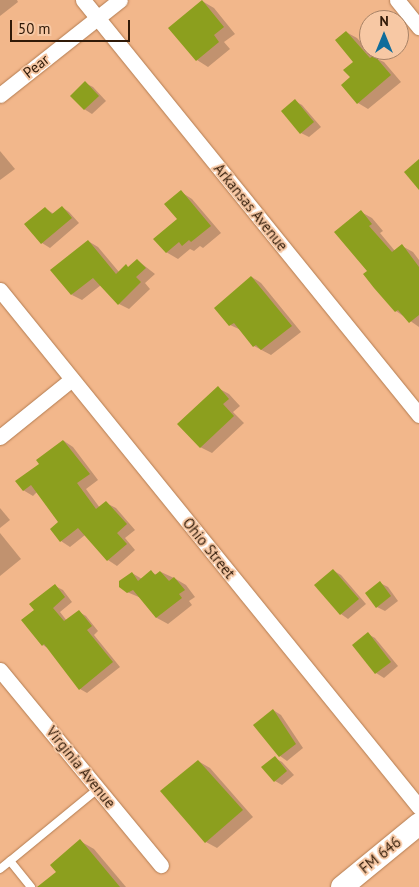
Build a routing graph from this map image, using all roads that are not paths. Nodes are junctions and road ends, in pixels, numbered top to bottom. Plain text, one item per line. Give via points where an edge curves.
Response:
1 (83, 0) edge
2 (120, 0) edge
3 (397, 0) edge
4 (97, 18) junction
5 (419, 27) edge
6 (0, 95) edge
7 (0, 290) edge
8 (72, 379) junction
9 (419, 415) edge
10 (0, 437) edge
11 (0, 670) edge
12 (99, 788) junction
13 (419, 807) edge
14 (419, 824) edge
15 (10, 860) junction
16 (161, 865) dead end
17 (0, 868) edge
18 (31, 887) edge
19 (342, 887) edge

1 - 4 street, Arkansas Avenue
2 - 4 street, Pear
3 - 5 street
4 - 6 street, Pear
4 - 9 street, Arkansas Avenue
7 - 8 street, Ohio Street
8 - 10 street
8 - 13 street, Ohio Street
11 - 12 street, Virginia Avenue
12 - 15 lane
12 - 16 street, Virginia Avenue
14 - 19 main road, FM 646 / FM 646
15 - 17 lane
15 - 18 lane

